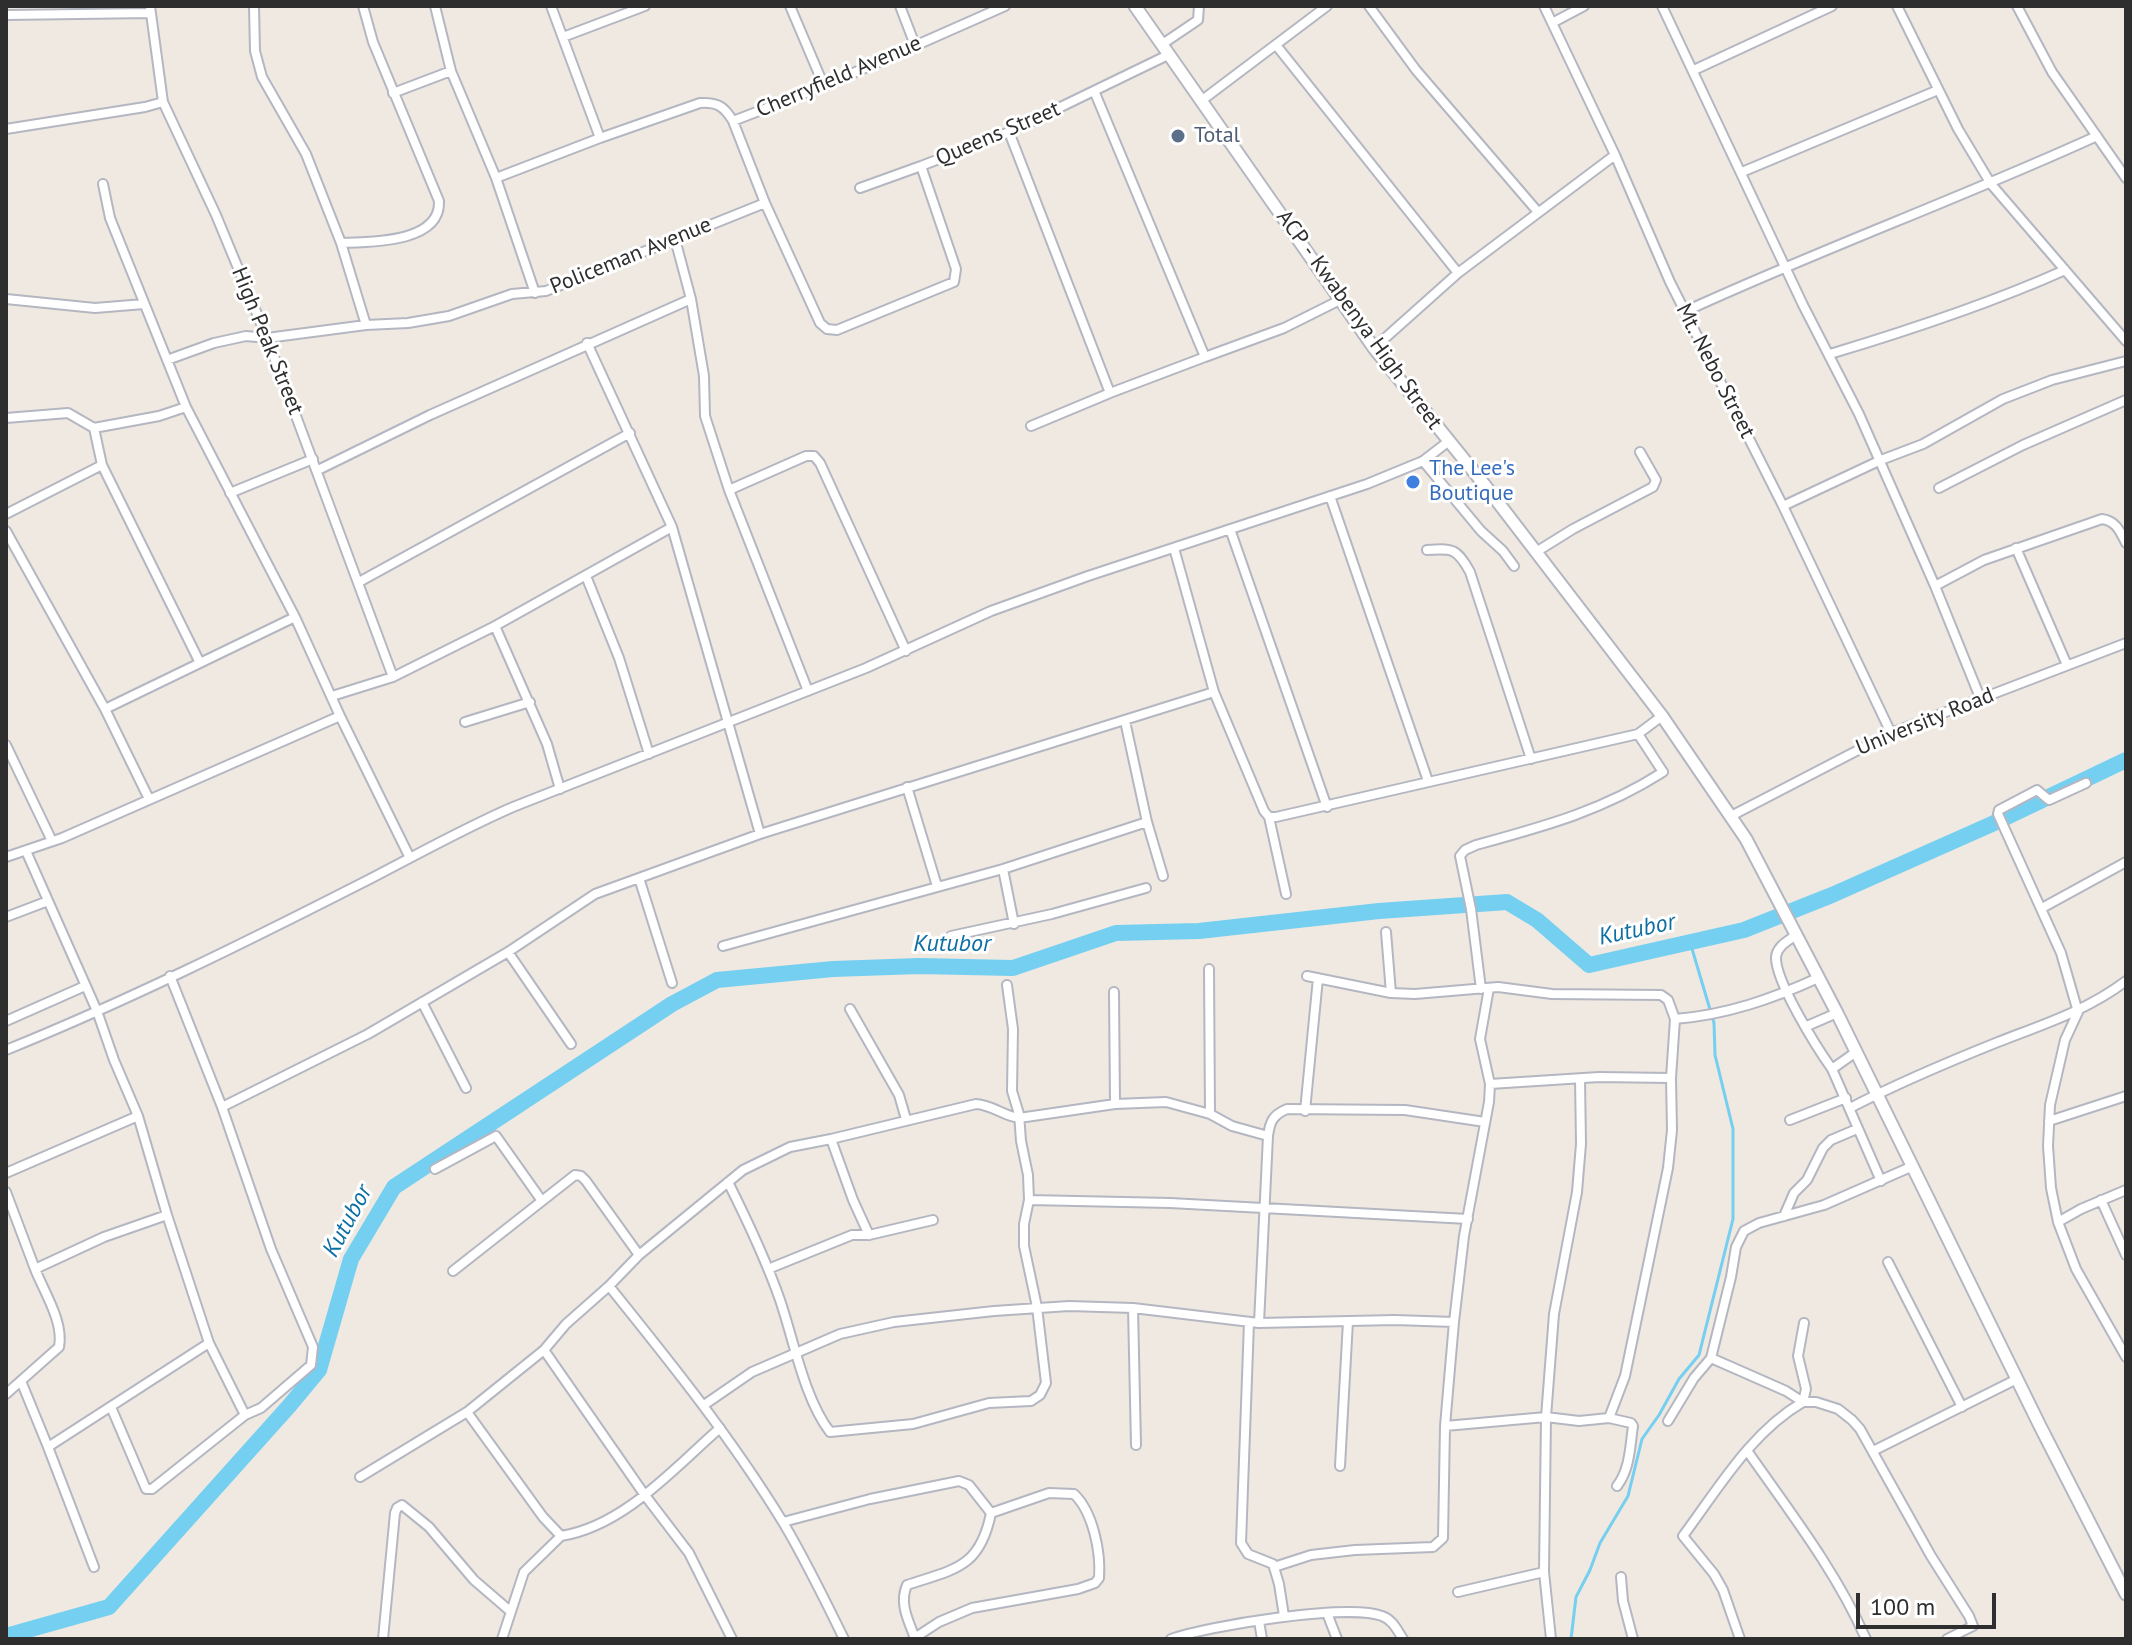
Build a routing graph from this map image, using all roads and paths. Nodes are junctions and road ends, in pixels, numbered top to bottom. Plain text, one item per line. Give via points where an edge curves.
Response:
1 (254, 6) edge
2 (363, 6) edge
3 (435, 6) edge
4 (551, 6) edge
5 (645, 6) edge
6 (790, 6) edge
7 (900, 6) edge
8 (1005, 6) edge
9 (1135, 6) edge
10 (1199, 6) edge
11 (1327, 6) edge
12 (1369, 6) edge
13 (1544, 6) edge
14 (1584, 6) edge
15 (1662, 6) edge
16 (1832, 6) edge
17 (1897, 6) edge
18 (2017, 6) edge
19 (150, 9) edge
20 (6, 15) edge
21 (1552, 23) junction
22 (563, 37) junction
23 (915, 45) junction
24 (1276, 45) junction
25 (1165, 50) junction
26 (1694, 70) junction
27 (451, 71) junction
28 (824, 86) junction
29 (1938, 90) junction
30 (393, 93) junction
31 (1095, 93) junction
32 (1201, 101) junction
33 (163, 102) junction
34 (733, 121) junction
35 (6, 129) edge
36 (1009, 132) junction
37 (2097, 136) junction
38 (600, 138) junction
39 (1615, 155) junction
40 (921, 166) junction
41 (1742, 172) junction
42 (496, 178) junction
43 (2126, 178) edge
44 (103, 184) dead end
45 (1991, 184) junction
46 (860, 188) dead end
47 (765, 203) junction
48 (1538, 212) junction
49 (675, 239) junction
50 (341, 243) junction
51 (1787, 265) junction
52 (2065, 270) junction
53 (1458, 273) junction
54 (535, 293) junction
55 (6, 299) edge
56 (691, 299) junction
57 (1340, 300) junction
58 (144, 304) junction
59 (1686, 311) junction
60 (366, 325) junction
61 (267, 338) junction
62 (2126, 341) edge
63 (587, 343) junction
64 (1374, 348) junction
65 (1830, 354) junction
66 (1205, 357) junction
67 (167, 360) junction
68 (2126, 361) edge
69 (1110, 393) junction
70 (2126, 400) edge
71 (186, 407) junction
72 (6, 418) edge
73 (1031, 426) dead end
74 (94, 428) junction
75 (630, 433) junction
76 (1449, 441) junction
77 (1640, 452) dead end
78 (313, 459) junction
79 (1881, 460) junction
80 (1423, 461) junction
81 (102, 465) junction
82 (318, 470) junction
83 (1939, 488) dead end
84 (729, 490) junction
85 (230, 493) junction
86 (1330, 496) junction
87 (1783, 506) junction
88 (6, 514) edge
89 (672, 527) junction
90 (1230, 529) junction
91 (6, 531) edge
92 (2126, 543) edge
93 (1174, 548) junction
94 (2016, 548) junction
95 (1427, 550) dead end
96 (1536, 552) junction
97 (1514, 566) dead end
98 (586, 576) junction
99 (359, 582) junction
100 (1935, 586) junction
101 (295, 617) junction
102 (495, 626) junction
103 (2126, 643) edge
104 (906, 651) junction
105 (200, 663) junction
106 (2067, 665) junction
107 (393, 677) junction
108 (808, 691) junction
109 (1214, 692) junction
110 (332, 696) junction
111 (1981, 700) junction
112 (530, 702) junction
113 (105, 709) junction
114 (340, 716) junction
115 (1662, 716) junction
116 (1125, 721) junction
117 (465, 722) dead end
118 (727, 722) junction
119 (1891, 733) junction
120 (1638, 734) junction
121 (6, 745) edge
122 (649, 754) junction
123 (1531, 759) junction
124 (1428, 781) junction
125 (2086, 783) dead end
126 (907, 787) junction
127 (560, 789) junction
128 (149, 799) junction
129 (1327, 807) junction
130 (1731, 816) junction
131 (1269, 817) junction
132 (1147, 822) junction
133 (760, 834) junction
134 (52, 841) junction
135 (26, 851) junction
136 (409, 856) junction
137 (6, 857) edge
138 (2126, 862) edge
139 (1003, 869) junction
140 (1163, 876) dead end
141 (639, 878) junction
142 (937, 886) junction
143 (1146, 888) dead end
144 (1286, 894) dead end
145 (48, 901) junction
146 (2042, 908) junction
147 (6, 917) edge
148 (1014, 924) junction
149 (1386, 932) dead end
150 (1796, 935) junction
151 (951, 936) dead end
152 (723, 946) dead end
153 (508, 952) junction
154 (1209, 969) dead end
155 (170, 976) junction
156 (1307, 976) dead end
157 (1318, 978) junction
158 (1818, 978) junction
159 (2126, 981) edge
160 (672, 983) dead end
161 (1007, 985) dead end
162 (85, 986) junction
163 (1485, 989) junction
164 (1114, 992) dead end
165 (1787, 992) junction
166 (1391, 993) junction
167 (422, 1002) junction
168 (850, 1009) dead end
169 (97, 1011) junction
170 (2078, 1012) junction
171 (1837, 1013) junction
172 (1675, 1019) junction
173 (6, 1021) edge
174 (1807, 1026) junction
175 (571, 1044) dead end
176 (6, 1050) edge
177 (1856, 1052) junction
178 (1832, 1069) junction
179 (1671, 1078) junction
180 (1580, 1079) junction
181 (1490, 1084) junction
182 (466, 1088) dead end
183 (1876, 1094) junction
184 (2126, 1096) edge
185 (1846, 1098) junction
186 (1115, 1104) junction
187 (222, 1107) junction
188 (1850, 1108) junction
189 (1305, 1111) junction
190 (1210, 1114) junction
191 (138, 1116) junction
192 (1019, 1118) junction
193 (906, 1119) junction
194 (1790, 1120) dead end
195 (2049, 1121) junction
196 (1485, 1122) junction
197 (1857, 1129) junction
198 (1268, 1136) junction
199 (831, 1139) junction
200 (1913, 1166) junction
201 (435, 1169) dead end
202 (6, 1173) edge
203 (1881, 1181) junction
204 (728, 1182) junction
205 (2126, 1190) edge
206 (6, 1192) edge
207 (1029, 1200) junction
208 (2101, 1200) junction
209 (542, 1201) junction
210 (1265, 1210) junction
211 (167, 1215) junction
212 (1784, 1216) junction
213 (1468, 1219) junction
214 (933, 1220) dead end
215 (2058, 1222) junction
216 (869, 1235) junction
217 (639, 1255) junction
218 (2126, 1255) edge
219 (1888, 1262) dead end
220 (35, 1269) junction
221 (768, 1269) junction
222 (453, 1271) dead end
223 (609, 1286) junction
224 (1037, 1307) junction
225 (1133, 1308) junction
226 (1348, 1321) junction
227 (1249, 1322) junction
228 (1454, 1322) junction
229 (1259, 1323) junction
230 (1804, 1323) dead end
231 (209, 1343) junction
232 (544, 1350) junction
233 (798, 1352) junction
234 (2125, 1354) edge
235 (1711, 1358) junction
236 (2017, 1379) junction
237 (21, 1381) junction
238 (6, 1394) edge
239 (1803, 1402) junction
240 (704, 1405) junction
241 (111, 1407) junction
242 (1962, 1407) junction
243 (467, 1412) junction
244 (245, 1415) junction
245 (1546, 1417) junction
246 (1609, 1418) junction
247 (1668, 1421) dead end
248 (1445, 1426) junction
249 (720, 1428) junction
250 (1136, 1445) dead end
251 (48, 1447) junction
252 (1873, 1451) junction
253 (1748, 1452) junction
254 (1340, 1466) dead end
255 (360, 1477) dead end
256 (1617, 1486) dead end
257 (644, 1494) junction
258 (991, 1513) junction
259 (783, 1522) junction
260 (561, 1536) junction
261 (94, 1567) dead end
262 (1274, 1567) junction
263 (1544, 1572) junction
264 (1621, 1577) dead end
265 (1458, 1592) dead end
266 (2126, 1594) edge
267 (510, 1611) junction
268 (1327, 1613) junction
269 (1284, 1616) junction
270 (1259, 1621) junction
271 (925, 1636) edge
272 (383, 1639) edge
273 (502, 1639) edge
274 (732, 1639) edge
275 (844, 1639) edge
276 (914, 1639) edge
277 (1171, 1639) edge
278 (1262, 1639) edge
279 (1337, 1639) edge
280 (1403, 1639) edge
281 (1551, 1639) edge
282 (1633, 1639) edge
283 (1740, 1639) edge
284 (1866, 1639) edge
285 (1947, 1639) edge

1 - 50 street via 255,51 262,77 306,154
2 - 30 street
3 - 27 street
4 - 22 street
5 - 22 street
6 - 28 street
7 - 23 street
8 - 23 street, Cherryfield Avenue
9 - 25 main road, ACP - Kwabenya High Street
10 - 25 street, Queens Street via 1198,20
11 - 24 street
12 - 48 street via 1416,70
13 - 21 street, Mt. Nebo Street
14 - 21 street
15 - 26 street
16 - 26 street
17 - 29 street
18 - 37 street via 2052,72
19 - 20 street
19 - 33 street, High Peak Street
21 - 39 street, Mt. Nebo Street
22 - 38 street
23 - 28 street, Cherryfield Avenue
24 - 32 street
24 - 53 street
25 - 31 street, Queens Street
25 - 32 main road, ACP - Kwabenya High Street
26 - 41 street
27 - 30 street
27 - 42 street
28 - 34 street, Cherryfield Avenue
29 - 41 street
29 - 45 street
30 - 50 street via 420,150 440,212 421,232 378,242
31 - 36 street, Queens Street
31 - 66 street
32 - 57 main road, ACP - Kwabenya High Street
33 - 35 street
33 - 61 street, High Peak Street
34 - 38 street, Cherryfield Avenue via 715,102 700,103
34 - 47 street, Queens Street
36 - 40 street, Queens Street
36 - 69 street
37 - 43 street
37 - 45 street
38 - 42 street, Cherryfield Avenue
39 - 48 street
39 - 59 street, Mt. Nebo Street
40 - 46 street
40 - 47 street, Queens Street via 956,269 954,282 837,330 820,323
41 - 51 street
42 - 54 street
44 - 58 street via 110,218
45 - 51 street
45 - 52 street
47 - 49 street, Policeman Avenue
48 - 53 street
49 - 54 street, Policeman Avenue
49 - 56 street
50 - 60 street
51 - 59 street
51 - 65 street
52 - 62 street
52 - 65 street via 2011,294
53 - 64 street
54 - 60 street, Policeman Avenue via 512,294 449,316
55 - 58 street via 95,308
56 - 63 street
56 - 84 street via 705,416
57 - 64 main road, ACP - Kwabenya High Street
57 - 66 street via 1284,328
58 - 67 street
59 - 87 street, Mt. Nebo Street
60 - 61 street, Policeman Avenue
61 - 67 street, Policeman Avenue via 214,343
61 - 78 street, High Peak Street
63 - 75 street
63 - 82 street
64 - 76 main road, ACP - Kwabenya High Street
65 - 79 street
66 - 69 street
67 - 71 street
68 - 79 street via 2033,386
69 - 73 street
70 - 83 street
71 - 74 street
71 - 85 street
72 - 74 street via 68,413
74 - 81 street
75 - 89 street
75 - 99 street
76 - 80 street
76 - 96 main road, ACP - Kwabenya High Street
77 - 96 street via 1656,480 1653,487
78 - 82 street, High Peak Street
78 - 85 street
79 - 87 street
79 - 100 street
80 - 86 street
80 - 97 street
81 - 88 street
81 - 105 street
82 - 99 street, High Peak Street
84 - 104 street via 814,456
84 - 108 street
85 - 101 street
86 - 90 street
86 - 124 street
87 - 119 street, Mt. Nebo Street
89 - 98 street
89 - 118 street
90 - 93 street
90 - 129 street
91 - 113 street
92 - 94 street via 2117,526 2102,519
93 - 104 street via 991,611
93 - 109 street
94 - 100 street
94 - 106 street
95 - 123 street via 1452,550 1470,572
96 - 115 main road, ACP - Kwabenya High Street
98 - 102 street
98 - 122 street
99 - 107 street, High Peak Street
100 - 111 street
101 - 105 street
101 - 110 street
102 - 107 street
102 - 112 street
103 - 106 street, University Road
104 - 108 street
105 - 113 street
106 - 111 street, University Road
107 - 110 street
108 - 118 street
109 - 116 street
109 - 131 street
110 - 114 street
111 - 119 street, University Road
112 - 117 street
112 - 127 street
113 - 128 street
114 - 128 street
114 - 136 street
115 - 120 street
115 - 130 main road, ACP - Kwabenya High Street
116 - 126 street
116 - 132 street
118 - 122 street
118 - 133 street
119 - 130 street, University Road
120 - 123 street
120 - 163 street via 1663,772 1628,794 1563,821 1465,850 1460,856
121 - 134 street
122 - 127 street
123 - 124 street
124 - 129 street
125 - 146 street via 2049,800 2037,790 1999,810
126 - 133 street
126 - 142 street
127 - 136 street
128 - 134 street
129 - 131 street
130 - 150 main road, ACP - Kwabenya High Street
131 - 144 street
132 - 139 street
132 - 140 street
133 - 141 street
134 - 135 street
135 - 137 street
135 - 145 street
136 - 155 street
138 - 146 street
139 - 142 street
139 - 148 street
141 - 153 street via 595,894
141 - 160 street
142 - 152 street
143 - 148 street
145 - 147 street
145 - 162 street
146 - 170 street
148 - 151 street
149 - 166 street
150 - 158 main road, ACP - Kwabenya High Street
150 - 165 street via 1778,948 1776,959
153 - 167 street
153 - 175 street
154 - 190 street
155 - 169 street
155 - 187 street
156 - 157 street
157 - 166 street
157 - 189 street
158 - 165 street
158 - 171 main road, ACP - Kwabenya High Street
159 - 170 street
161 - 192 street via 1013,1029 1011,1083
162 - 169 street
162 - 173 street
163 - 166 street
163 - 172 street via 1661,995
163 - 181 street via 1480,1039
164 - 186 street
165 - 172 street via 1717,1014
165 - 174 street
167 - 182 street
167 - 187 street
168 - 193 street via 899,1095
169 - 176 street
169 - 191 street
170 - 183 street
170 - 195 street via 2065,1040
171 - 174 street
171 - 177 main road, ACP - Kwabenya High Street
172 - 179 street
174 - 178 street
177 - 178 street
177 - 183 main road, ACP - Kwabenya High Street
178 - 185 street
179 - 180 street
179 - 246 street via 1668,1168 1625,1376
180 - 181 street
180 - 245 street via 1577,1192 1554,1314
181 - 196 street
183 - 188 street
183 - 200 main road, ACP - Kwabenya High Street
184 - 195 street
185 - 188 street
185 - 194 street
186 - 190 street via 1166,1102
186 - 192 street
187 - 244 street via 271,1249 313,1347 311,1365 261,1408
188 - 197 street
189 - 196 street via 1405,1110
189 - 198 street via 1277,1113
190 - 198 street
191 - 202 street
191 - 211 street
192 - 193 street via 976,1104
192 - 207 street
193 - 199 street
195 - 215 street
196 - 213 street
197 - 203 street
197 - 212 street via 1823,1148
198 - 210 street
199 - 204 street via 763,1158
199 - 216 street
200 - 203 street
200 - 236 main road, ACP - Kwabenya High Street
201 - 209 street via 496,1136
203 - 212 street
204 - 217 street
204 - 221 street
205 - 208 street
206 - 220 street
207 - 210 street
207 - 224 street via 1024,1246
208 - 215 street
208 - 218 street
209 - 217 street via 575,1175 581,1176
209 - 222 street
210 - 213 street
210 - 229 street
211 - 220 street
211 - 231 street
212 - 235 street via 1750,1226 1739,1236
213 - 228 street
214 - 216 street
215 - 234 street via 2076,1269
216 - 221 street via 852,1235
217 - 223 street
219 - 242 street
220 - 237 street via 61,1337 59,1347
221 - 233 street
223 - 232 street
223 - 240 street
224 - 225 street
224 - 233 street via 894,1322 840,1334
224 - 233 street via 1046,1383 1040,1395 913,1424 830,1432
225 - 227 street
225 - 250 street
226 - 228 street
226 - 229 street
226 - 254 street
227 - 229 street
227 - 262 street via 1241,1543 1248,1554
228 - 248 street
230 - 239 street via 1798,1356 1806,1389
231 - 241 street
231 - 244 street
232 - 243 street
232 - 257 street
233 - 240 street via 752,1372
235 - 239 street
235 - 247 street
236 - 242 street
236 - 266 main road, ACP - Kwabenya High Street
237 - 238 street
237 - 251 street
239 - 252 street via 1838,1409 1860,1429
239 - 253 street via 1758,1437
240 - 249 street
241 - 244 street via 146,1489
241 - 251 street
242 - 252 street
243 - 255 street
243 - 260 street
245 - 246 street
245 - 248 street
245 - 263 street
246 - 256 street via 1633,1426 1628,1464
248 - 262 street via 1445,1523 1440,1543 1311,1555
249 - 257 street
249 - 259 street
251 - 261 street
252 - 285 street via 1973,1626
253 - 283 street via 1683,1536 1723,1590
253 - 284 street via 1796,1516
257 - 260 street via 597,1525
257 - 274 street via 689,1553
258 - 259 street via 969,1485 959,1481
258 - 271 street via 1049,1493 1074,1494 1087,1514 1099,1578 1078,1589 972,1608 939,1622
258 - 276 street via 982,1542 967,1563 907,1585 903,1605
259 - 275 street
260 - 267 street via 524,1572
262 - 269 street
263 - 265 street
263 - 281 street
264 - 282 street
267 - 272 street via 402,1505 395,1513
267 - 273 street
268 - 269 street
268 - 279 street
268 - 280 street via 1378,1614
269 - 270 street
270 - 277 street
270 - 278 street
271 - 276 street

